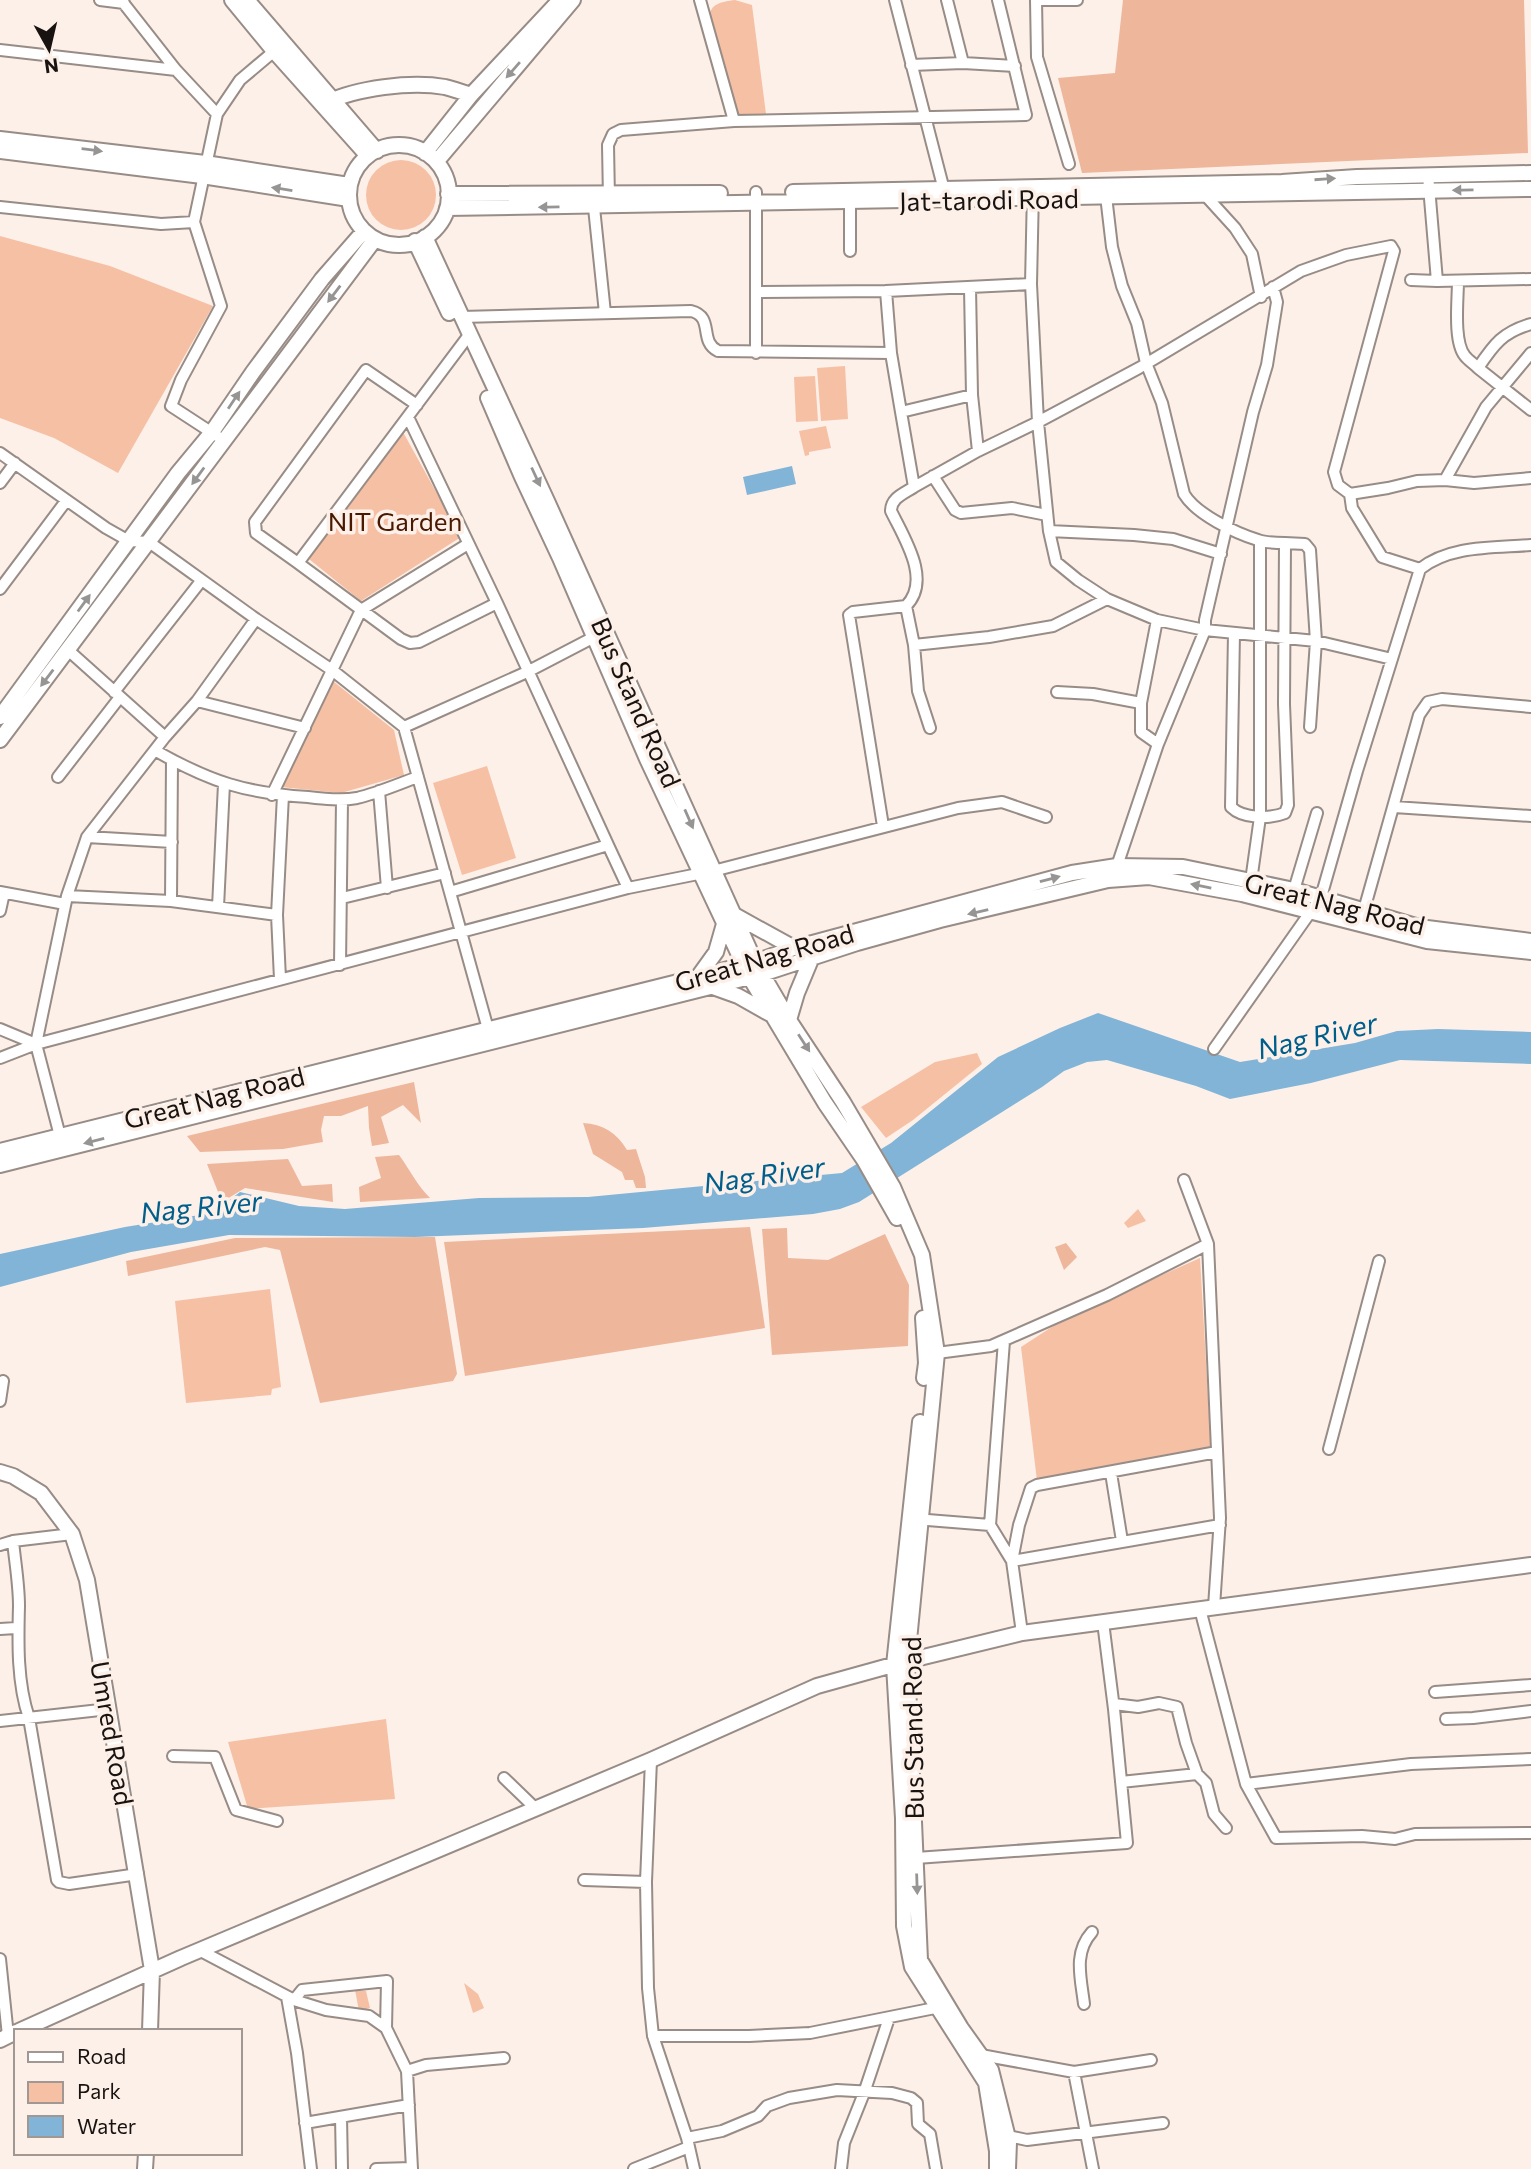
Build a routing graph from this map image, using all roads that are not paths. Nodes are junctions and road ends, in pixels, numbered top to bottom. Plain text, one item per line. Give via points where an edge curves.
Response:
1 (100, 0) edge
2 (232, 0) edge
3 (247, 0) edge
4 (560, 0) edge
5 (573, 0) edge
6 (700, 0) edge
7 (895, 0) edge
8 (947, 0) edge
9 (998, 0) edge
10 (1036, 0) edge
11 (1077, 0) edge
12 (123, 2) edge
13 (279, 47) junction
14 (0, 50) edge
15 (963, 63) junction
16 (911, 65) junction
17 (1015, 66) junction
18 (176, 70) junction
19 (471, 95) junction
20 (327, 102) junction
21 (217, 114) junction
22 (925, 118) junction
23 (734, 121) junction
24 (0, 139) edge
25 (0, 151) edge
26 (372, 153) junction
27 (431, 157) junction
28 (1069, 164) dead end
29 (203, 170) junction
30 (1531, 173) edge
31 (1428, 175) junction
32 (1531, 189) edge
33 (1429, 190) junction
34 (349, 192) junction
35 (1033, 193) junction
36 (944, 194) junction
37 (1205, 195) junction
38 (850, 196) junction
39 (1107, 196) junction
40 (756, 197) junction
41 (601, 199) junction
42 (447, 201) junction
43 (0, 207) edge
44 (194, 222) junction
45 (369, 235) junction
46 (420, 239) junction
47 (850, 251) dead end
48 (1531, 279) edge
49 (1411, 280) dead end
50 (1437, 281) junction
51 (1458, 281) junction
52 (1031, 284) junction
53 (1273, 287) junction
54 (970, 288) junction
55 (886, 291) junction
56 (757, 292) junction
57 (1261, 297) junction
58 (606, 313) junction
59 (461, 317) junction
60 (1531, 324) edge
61 (466, 339) junction
62 (757, 353) junction
63 (891, 353) junction
64 (1531, 353) edge
65 (1146, 363) junction
66 (1478, 368) junction
67 (1502, 388) junction
68 (972, 396) junction
69 (417, 405) junction
70 (1531, 410) edge
71 (901, 412) junction
72 (408, 417) junction
73 (1038, 422) junction
74 (218, 436) junction
75 (978, 451) junction
76 (0, 453) edge
77 (15, 463) junction
78 (933, 476) junction
79 (1531, 478) edge
80 (1445, 480) junction
81 (0, 483) edge
82 (914, 487) junction
83 (1350, 494) junction
84 (66, 501) junction
85 (1047, 515) junction
86 (1225, 527) junction
87 (1049, 531) junction
88 (129, 541) junction
89 (1260, 541) junction
90 (149, 542) junction
91 (1285, 543) junction
92 (468, 544) junction
93 (1531, 545) edge
94 (1221, 554) junction
95 (298, 563) junction
96 (1420, 569) junction
97 (201, 580) junction
98 (0, 589) edge
99 (1107, 599) junction
100 (497, 603) junction
101 (906, 606) junction
102 (361, 610) junction
103 (256, 619) junction
104 (1157, 620) junction
105 (1205, 630) junction
106 (1234, 633) junction
107 (599, 635) junction
108 (1260, 636) junction
109 (1284, 639) junction
110 (1316, 641) junction
111 (915, 645) junction
112 (68, 650) junction
113 (1392, 659) junction
114 (332, 670) junction
115 (527, 672) junction
116 (1058, 692) dead end
117 (117, 695) junction
118 (197, 701) junction
119 (1142, 704) junction
120 (1531, 707) edge
121 (0, 717) edge
122 (404, 727) junction
123 (1310, 727) dead end
124 (305, 728) junction
125 (930, 728) dead end
126 (165, 737) junction
127 (0, 740) edge
128 (1158, 744) junction
129 (156, 751) junction
130 (172, 760) junction
131 (58, 777) dead end
132 (418, 777) junction
133 (224, 784) junction
134 (379, 791) junction
135 (278, 795) junction
136 (342, 800) junction
137 (1394, 807) junction
138 (1317, 813) dead end
139 (1531, 816) edge
140 (1046, 817) dead end
141 (1259, 817) junction
142 (883, 826) junction
143 (87, 836) junction
144 (172, 842) junction
145 (608, 845) junction
146 (1117, 866) junction
147 (706, 872) junction
148 (445, 873) junction
149 (1251, 881) junction
150 (387, 888) junction
151 (628, 888) junction
152 (1294, 890) junction
153 (2, 892) edge
154 (450, 892) junction
155 (1321, 897) junction
156 (342, 898) junction
157 (66, 900) junction
158 (171, 901) junction
159 (218, 907) junction
160 (1364, 910) junction
161 (0, 911) edge
162 (1311, 912) junction
163 (277, 915) junction
164 (730, 920) junction
165 (461, 932) junction
166 (1531, 941) edge
167 (794, 948) junction
168 (1531, 952) edge
169 (812, 957) junction
170 (340, 965) junction
171 (752, 969) junction
172 (280, 979) junction
173 (704, 981) junction
174 (772, 1015) junction
175 (789, 1020) junction
176 (0, 1029) edge
177 (488, 1029) junction
178 (36, 1044) junction
179 (1214, 1049) dead end
180 (0, 1058) edge
181 (60, 1136) junction
182 (0, 1151) edge
183 (868, 1157) junction
184 (0, 1165) edge
185 (1184, 1180) dead end
186 (888, 1190) junction
187 (1208, 1244) junction
188 (1379, 1261) dead end
189 (1004, 1341) junction
190 (937, 1353) junction
191 (4, 1381) dead end
192 (0, 1401) edge
193 (1329, 1450) dead end
194 (1217, 1452) junction
195 (0, 1472) edge
196 (1111, 1472) junction
197 (915, 1519) junction
198 (990, 1525) junction
199 (1220, 1525) junction
200 (72, 1534) junction
201 (13, 1541) junction
202 (1122, 1542) junction
203 (0, 1545) edge
204 (1012, 1561) junction
205 (1531, 1565) edge
206 (1207, 1608) junction
207 (1103, 1622) junction
208 (16, 1628) junction
209 (0, 1629) edge
210 (1022, 1633) junction
211 (901, 1663) junction
212 (1531, 1685) edge
213 (1435, 1692) dead end
214 (1114, 1704) junction
215 (109, 1709) junction
216 (1531, 1712) edge
217 (29, 1718) junction
218 (1446, 1719) dead end
219 (0, 1721) edge
220 (173, 1756) dead end
221 (1531, 1759) edge
222 (651, 1760) junction
223 (1197, 1774) junction
224 (504, 1778) dead end
225 (1121, 1782) junction
226 (1245, 1784) junction
227 (531, 1804) dead end
228 (278, 1821) dead end
229 (1226, 1828) dead end
230 (1531, 1833) edge
231 (916, 1858) junction
232 (138, 1874) junction
233 (584, 1880) dead end
234 (646, 1882) junction
235 (1092, 1932) dead end
236 (198, 1950) junction
237 (0, 1959) edge
238 (152, 1970) junction
239 (290, 1999) junction
240 (1084, 2004) dead end
241 (942, 2006) junction
242 (889, 2018) junction
243 (386, 2028) junction
244 (24, 2029) edge
245 (150, 2029) edge
246 (11, 2035) edge
247 (653, 2036) junction
248 (981, 2055) junction
249 (504, 2058) dead end
250 (1151, 2060) dead end
251 (407, 2071) junction
252 (1074, 2072) junction
253 (864, 2093) junction
254 (409, 2105) junction
255 (341, 2117) junction
256 (305, 2123) junction
257 (1163, 2123) dead end
258 (1087, 2132) junction
259 (1008, 2136) junction
260 (688, 2143) junction
261 (839, 2168) edge
262 (311, 2169) edge
263 (342, 2169) edge
264 (376, 2169) edge
265 (412, 2169) edge
266 (634, 2169) edge
267 (694, 2169) edge
268 (936, 2169) edge
269 (997, 2169) edge
270 (1008, 2169) edge
271 (1093, 2169) edge

1 - 12 street
2 - 13 main road
3 - 13 main road
4 - 19 main road
5 -> 27 main road
6 - 23 street
7 - 16 street
8 - 15 street
9 - 17 street
10 - 11 street
10 - 28 street via 1037,57
12 - 18 street
13 - 20 main road
13 - 21 street via 240,80
14 - 18 street
15 - 16 street
15 - 17 street
16 - 22 street
17 - 22 street via 1026,116
18 - 21 street
19 - 20 main road via 423,86 351,93
19 - 27 main road
20 - 26 main road
21 - 29 street
22 - 23 street
22 - 36 street
23 - 41 street via 613,134
24 -> 29 main road
25 - 29 main road
26 - 27 main road via 400,145
26 - 34 main road via 356,169
27 - 42 main road via 444,173
29 - 34 main road
29 - 44 street
30 - 31 main road
31 - 33 street
35 -> 31 main road
32 -> 33 main road, Jat-tarodi Road
33 - 37 main road, Jat-tarodi Road
33 - 50 street
34 - 45 main road via 354,218
35 - 36 main road, Jat-tarodi Road
35 - 39 main road, Jat-tarodi Road
35 - 52 street
36 - 38 main road, Jat-tarodi Road
37 - 39 main road, Jat-tarodi Road
37 - 57 street via 1252,254
38 - 40 main road, Jat-tarodi Road
38 - 47 street
39 - 65 street via 1112,247 1138,323
40 - 41 main road, Jat-tarodi Road
40 - 56 street
41 - 42 main road, Jat-tarodi Road
41 - 58 street
42 - 46 main road via 440,223
43 - 44 street via 161,224
44 - 74 street via 221,306 171,406
45 - 46 main road via 389,244
45 - 74 main road
46 - 59 main road, Bus Stand Road
46 - 61 main road
48 - 51 street
49 - 50 street
50 - 51 street
51 - 66 street via 1460,348
52 - 54 street
52 - 73 street
53 - 57 street
53 - 83 street via 1346,255 1394,248 1334,472 1338,485
53 - 86 street via 1277,302 1267,365
54 - 55 street
54 - 68 street
55 - 56 street
55 - 63 street
56 - 62 street
57 - 65 street
58 - 59 street
58 - 62 street via 700,313 712,348
59 - 61 main road, Bus Stand Road
60 - 66 street via 1496,341
61 - 69 street
61 - 107 main road, Bus Stand Road via 547,501
62 - 63 street
63 - 71 street
64 - 67 street
65 - 73 street
65 - 86 street via 1162,403 1184,494 1188,502
66 - 67 street
67 - 70 street
67 - 80 street via 1486,407
68 - 71 street
68 - 75 street
69 - 72 street
69 - 95 street via 366,370 255,522 256,533
71 - 82 street
72 - 92 street
72 - 95 street
73 - 75 street
73 - 85 street
74 - 88 main road via 178,474
74 -> 90 main road
75 - 78 street
76 - 77 street
77 - 81 street
77 - 84 street
78 - 82 street
78 - 85 street via 961,513 1012,508
79 - 80 street via 1474,483
80 - 83 street
82 - 101 street via 891,504 912,554 917,582
83 - 96 street via 1352,508 1382,558
84 - 88 street
84 - 98 street
85 - 87 street
86 - 89 street
86 - 94 street
87 - 94 street via 1173,539
87 - 99 street via 1056,562
88 - 90 street
121 -> 88 main road
89 - 91 street
89 - 108 street
90 - 97 street
90 - 112 main road
91 - 109 street
91 - 110 street via 1306,544 1310,551
92 - 100 street
92 - 102 street
93 - 96 street via 1452,552
94 - 105 street
95 - 102 street
96 - 113 street
97 - 103 street
97 - 117 street
99 - 104 street
99 - 111 street via 1053,626
100 - 102 street via 419,642 401,639
100 - 115 street
101 - 111 street
101 - 142 street via 849,615
102 - 114 street
103 - 114 street
103 - 118 street
104 - 105 street
104 - 119 street
105 - 106 street
105 - 128 street
106 - 108 street
106 - 141 street via 1231,807
107 - 115 street
107 - 147 main road, Bus Stand Road
108 - 109 street
108 - 141 street
109 - 110 street
109 - 141 street via 1288,806 1285,813
110 - 113 street
110 - 123 street
111 - 125 street via 918,691
112 - 117 street
112 -> 127 main road
113 - 155 street
114 - 122 street
114 - 124 street
115 - 122 street
115 - 145 street
116 - 119 street
117 - 126 street
117 - 131 street
118 - 124 street
118 - 126 street
119 - 128 street via 1141,732
120 - 137 street via 1442,699 1428,702 1419,715
122 - 132 street
124 - 135 street
126 - 129 street
128 - 146 street
129 - 130 street
129 - 143 street
130 - 133 street
130 - 144 street
132 - 134 street
132 - 148 street
133 - 135 street
133 - 159 street
134 - 136 street
134 - 150 street
135 - 136 street
135 - 163 street
136 - 156 street
137 - 139 street
137 - 160 street
138 - 152 street
140 - 142 street via 1002,802
141 - 149 street
142 - 147 street
143 - 144 street
143 - 157 street
144 - 158 street
145 - 151 street
145 - 154 street
146 - 149 main road, Great Nag Road via 1183,867
167 -> 146 main road, Great Nag Road via 1072,873
147 - 151 street
147 - 164 main road, Bus Stand Road
148 - 150 street
148 - 154 street
149 - 152 main road, Great Nag Road
150 - 156 street
151 - 165 street
152 - 155 main road, Great Nag Road
153 - 157 street
153 - 161 street
154 - 165 street
155 - 160 main road, Great Nag Road
155 - 162 street
156 - 170 street
157 - 158 street
157 - 178 street
158 - 159 street
159 - 163 street
160 - 166 main road, Great Nag Road via 1419,927
162 - 168 main road, Great Nag Road via 1427,941
162 -> 169 main road, Great Nag Road via 1149,877 1108,880 940,920
162 - 179 street
163 - 172 street
164 - 167 main road
164 - 171 main road, Bus Stand Road
164 - 173 main road
165 - 170 street
165 - 177 street
167 - 171 main road, Great Nag Road
169 - 171 main road, Great Nag Road
169 - 175 main road
170 - 172 street
171 - 173 main road, Great Nag Road
171 - 174 main road
171 - 175 main road, Bus Stand Road
172 - 178 street
173 - 174 main road
173 - 177 main road, Great Nag Road
173 -> 184 main road, Great Nag Road
174 - 183 main road via 825,1103
175 -> 183 main road, Bus Stand Road via 843,1102
176 - 178 street
177 - 181 main road, Great Nag Road
178 - 180 street
178 - 181 street
181 - 182 main road, Great Nag Road
183 - 186 main road
185 - 187 street
186 - 190 main road, Bus Stand Road via 922,1255
186 - 197 main road via 918,1278 923,1323 926,1363
187 - 189 street
187 - 194 street
188 - 193 street
189 - 190 street
189 - 198 street
190 - 197 main road, Bus Stand Road
191 - 192 street
194 - 196 street
194 - 199 street
195 - 200 main road, Umred Road via 41,1493
196 - 202 street
196 - 204 street via 1031,1488
197 - 198 street
197 - 211 main road, Bus Stand Road
198 - 204 street
199 - 202 street
199 - 206 street
200 - 201 street
200 - 215 main road, Umred Road via 87,1580
201 - 203 street
201 - 208 street via 19,1604
202 - 204 street
204 - 210 street
205 - 206 main road
206 - 207 main road
206 - 226 street
207 - 210 main road
207 - 214 street
208 - 209 street
208 - 217 street via 23,1702
210 - 211 main road
211 - 222 main road via 817,1686
211 - 231 main road, Bus Stand Road
211 - 241 main road via 904,1926 912,1967
212 - 213 street
214 - 223 street via 1177,1707
214 - 225 street
215 - 217 street
215 - 232 main road, Umred Road
216 - 218 street
217 - 219 street
217 - 232 street via 59,1882
220 - 228 street via 215,1756 236,1810
221 - 226 street via 1411,1764
222 - 234 street
222 - 236 main road
223 - 225 street
223 - 229 street via 1206,1783 1214,1814
224 - 227 street
225 - 231 street via 1127,1843
226 - 230 street via 1276,1838
231 -> 241 main road, Bus Stand Road via 920,1960
232 - 238 main road, Umred Road
233 - 234 street
234 - 247 street
235 - 240 street via 1079,1955
236 - 238 main road
236 - 239 street
237 - 246 street
238 - 244 main road
238 - 245 main road, Umred Road
239 - 243 street via 369,2016
239 - 243 street via 302,1990 387,1981
239 - 256 street
241 - 242 street
241 - 248 main road, Bus Stand Road
241 - 269 main road via 986,2083
242 - 247 street via 810,2033
242 - 253 street
243 - 251 street
247 - 260 street
248 - 252 street
248 - 259 main road, Bus Stand Road via 991,2070
249 - 251 street via 426,2064
250 - 252 street
251 - 254 street
252 - 258 street
253 - 260 street via 837,2091 789,2098 767,2106 758,2116
253 - 261 street
253 - 268 street via 892,2093 917,2103 918,2124 930,2134
254 - 255 street
254 - 265 street
255 - 256 street
255 - 263 street
256 - 262 street
257 - 258 street
258 - 259 street via 1027,2140
258 - 271 street
259 - 270 main road, Bus Stand Road
260 - 266 street
260 - 267 street
264 - 265 street

